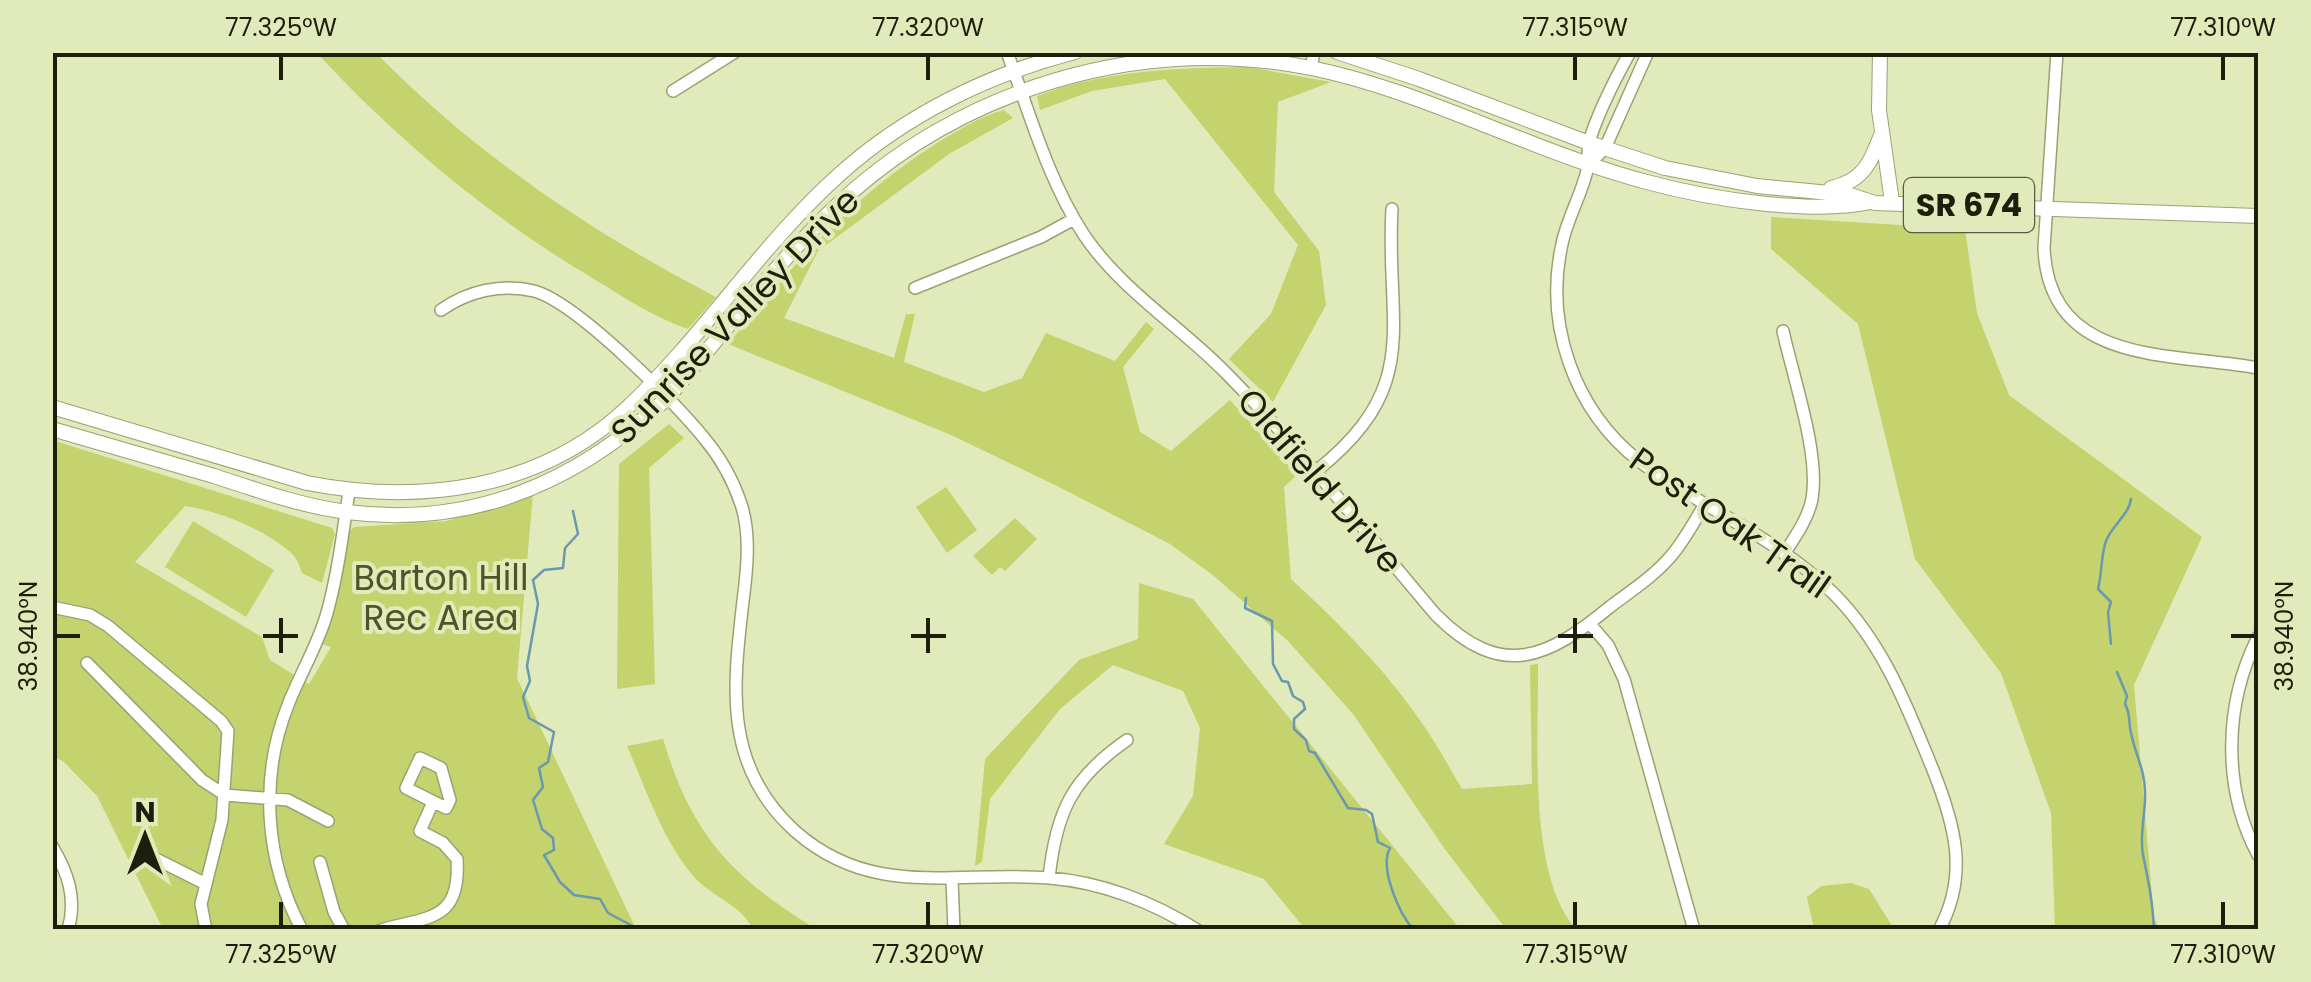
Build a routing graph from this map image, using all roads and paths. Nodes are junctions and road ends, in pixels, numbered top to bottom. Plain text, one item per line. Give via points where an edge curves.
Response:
1 (735, 52) edge
2 (1007, 52) edge
3 (1075, 52) edge
4 (1337, 52) edge
5 (1630, 52) edge
6 (1648, 52) edge
7 (1880, 52) edge
8 (2057, 52) edge
9 (1312, 60) edge
10 (1014, 72) junction
11 (1021, 90) junction
12 (673, 91) dead end
13 (1881, 134) junction
14 (1588, 143) junction
15 (1605, 148) junction
16 (1588, 165) junction
17 (1810, 190) junction
18 (1871, 202) junction
19 (1892, 202) junction
20 (2046, 207) junction
21 (1392, 209) dead end
22 (2258, 216) edge
23 (1074, 219) junction
24 (916, 288) dead end
25 (441, 310) dead end
26 (1783, 331) dead end
27 (2258, 368) edge
28 (650, 383) junction
29 (666, 399) junction
30 (52, 407) edge
31 (52, 429) edge
32 (1314, 472) junction
33 (348, 491) junction
34 (1704, 504) junction
35 (346, 512) junction
36 (1784, 554) junction
37 (52, 608) edge
38 (1590, 624) junction
39 (2258, 637) edge
40 (87, 662) dead end
41 (1127, 740) dead end
42 (225, 795) junction
43 (270, 799) junction
44 (433, 802) junction
45 (2258, 819) edge
46 (328, 822) dead end
47 (2244, 823) junction
48 (52, 846) edge
49 (2258, 855) edge
50 (156, 858) dead end
51 (320, 862) dead end
52 (1048, 878) junction
53 (952, 880) junction
54 (204, 884) junction
55 (68, 930) edge
56 (206, 930) edge
57 (302, 930) edge
58 (344, 930) edge
59 (381, 930) edge
60 (954, 930) edge
61 (1197, 930) edge
62 (1694, 930) edge
63 (1939, 930) edge

1 - 12 street
2 - 10 street, Oldfield Drive
3 - 10 main road, Sunrise Valley Drive
4 - 14 main road, Sunrise Valley Drive
5 - 14 street
6 - 15 street
7 - 13 main road, SR 674
8 - 20 street
9 - 11 main road, Sunrise Valley Drive via 1170,59
9 - 16 main road, Sunrise Valley Drive
10 - 11 street, Oldfield Drive
10 - 28 main road, Sunrise Valley Drive via 920,116 842,172
11 - 23 street, Oldfield Drive
11 - 29 main road, Sunrise Valley Drive via 948,124 870,177 813,230
13 - 17 main road via 1863,174 1841,186
13 - 19 main road, SR 674
14 - 15 main road, Sunrise Valley Drive
14 - 16 street
15 - 16 street
15 - 17 main road, Sunrise Valley Drive via 1724,180
16 - 18 main road, Sunrise Valley Drive via 1736,202
16 - 34 street, Post Oak Trail via 1558,269 1566,356 1584,397 1613,437
17 - 18 main road, Sunrise Valley Drive
18 - 19 main road, Sunrise Valley Drive
19 - 20 main road, SR 674
20 - 22 main road, SR 674
20 - 27 street via 2048,278 2084,330 2125,350
21 - 32 street via 1395,340 1388,372 1358,432
23 - 24 street
23 - 32 street, Oldfield Drive via 1124,282 1225,372
25 - 28 street via 490,289 536,292 580,316
26 - 36 street via 1814,480 1808,511
28 - 29 street
28 - 33 main road, Sunrise Valley Drive via 593,434 510,475 427,493
29 - 35 main road, Sunrise Valley Drive via 599,455 528,491 450,511
29 - 53 street via 722,462 741,504 747,562 734,705 756,782 795,831 832,856 871,873
30 - 33 main road, Sunrise Valley Drive
31 - 35 main road, Sunrise Valley Drive
32 - 38 street, Oldfield Drive via 1436,615 1468,643 1495,653 1533,653
33 - 35 street
34 - 36 street, Post Oak Trail
34 - 38 street, Oldfield Drive via 1668,559
35 - 43 street via 326,614 275,746
36 - 63 street, Post Oak Trail via 1854,616 1906,703 1955,833 1955,889
37 - 42 street via 90,614 108,626 221,721 229,749
38 - 62 street via 1624,678
39 - 47 street via 2232,731
40 - 42 street via 202,780
41 - 52 street via 1094,764 1067,800
42 - 43 street
42 - 54 street
43 - 46 street via 288,800
43 - 57 street via 276,860
44 - 44 street via 446,808 450,800 441,768 420,758 406,788
44 - 59 street via 420,831 443,843 456,860 455,896 427,920
45 - 47 street
47 - 49 street
48 - 55 street via 72,897
50 - 54 street
51 - 58 street
52 - 53 street
52 - 61 street via 1129,896
53 - 60 street
54 - 56 street

